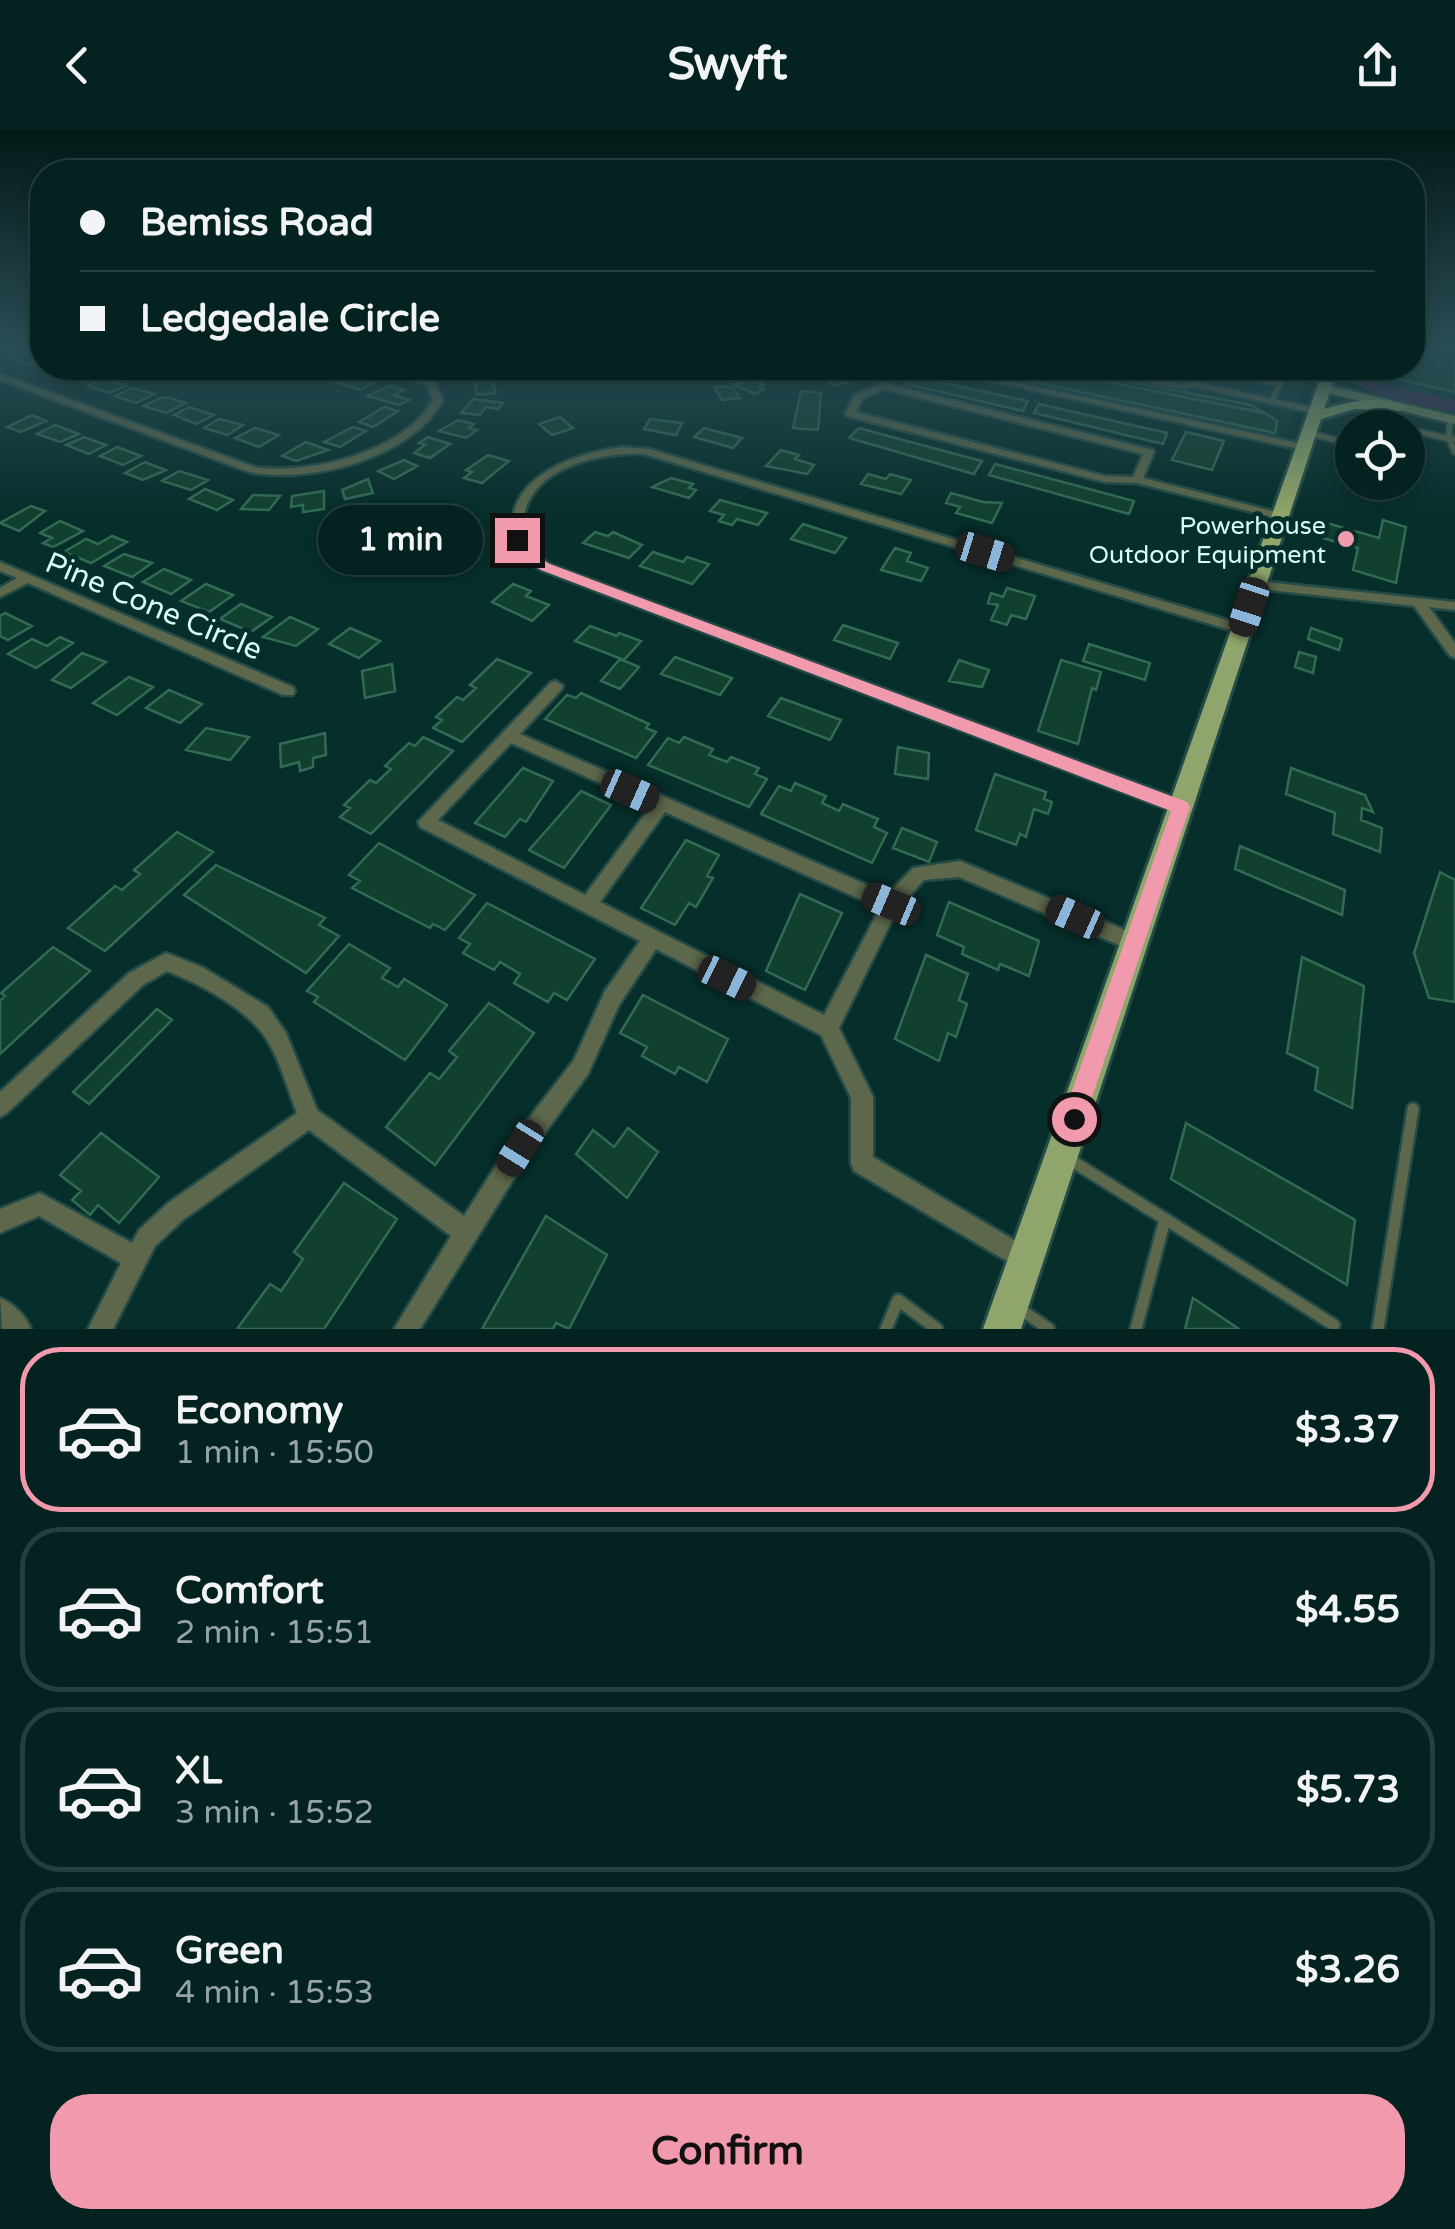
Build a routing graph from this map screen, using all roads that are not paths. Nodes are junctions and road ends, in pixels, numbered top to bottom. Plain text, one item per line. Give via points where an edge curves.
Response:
1 (68, 402) edge
2 (437, 402) edge
3 (856, 402) edge
4 (948, 402) edge
5 (1153, 402) edge
6 (1273, 402) edge
7 (1319, 402) edge
8 (1380, 402) edge
9 (1400, 407) junction
10 (1452, 420) edge
11 (1310, 427) junction
12 (1425, 433) edge
13 (1335, 437) edge
14 (1452, 439) edge
15 (1455, 452) edge
16 (1137, 480) junction
17 (1280, 516) junction
18 (0, 566) edge
19 (26, 578) junction
20 (1256, 585) junction
21 (0, 594) edge
22 (1418, 603) junction
23 (1455, 606) edge
24 (1242, 629) junction
25 (1455, 653) edge
26 (556, 686) dead end
27 (288, 691) dead end
28 (508, 736) junction
29 (661, 805) junction
30 (1181, 807) junction
31 (891, 904) junction
32 (587, 906) junction
33 (651, 940) junction
34 (1134, 943) junction
35 (828, 1028) junction
36 (0, 1106) edge
37 (1412, 1108) dead end
38 (309, 1117) junction
39 (1061, 1154) junction
40 (1166, 1219) junction
41 (0, 1222) edge
42 (467, 1233) junction
43 (135, 1258) junction
44 (1025, 1259) junction
45 (0, 1310) edge
46 (1007, 1316) edge
47 (1334, 1325) dead end
48 (18, 1329) edge
49 (100, 1329) edge
50 (406, 1329) edge
51 (886, 1329) edge
52 (937, 1329) edge
53 (1049, 1329) edge
54 (1136, 1329) edge
55 (1378, 1329) edge

1 - 2 street via 253,470 292,476 360,458
3 - 16 street via 850,414 1105,479
4 - 16 street via 1149,452
5 - 11 street
6 - 11 lane
7 - 11 main road
8 - 9 main road
9 - 10 main road
9 - 11 main road via 1355,405
10 - 14 lane
11 - 13 lane
11 - 17 main road
12 - 14 lane
14 - 15 lane
16 - 17 street
17 - 20 main road
18 - 19 street, Pine Cone Circle
19 - 21 street
19 - 27 street, Pine Cone Circle
20 - 22 street
20 - 24 main road
22 - 23 street
22 - 25 street
24 - 30 main road
24 - 30 street via 632,449 592,452 556,468 531,494 516,526 520,550 545,567
26 - 28 street
28 - 29 street
28 - 32 street via 426,822
29 - 31 street
29 - 32 street
30 - 34 main road
31 - 34 street via 919,873 960,869
31 - 35 street
32 - 33 street
33 - 35 street
33 - 42 street via 612,998 580,1067
34 - 39 main road
35 - 44 street via 862,1097 862,1163
36 - 38 street via 136,980 166,962 261,1014 279,1040
37 - 55 lane
38 - 42 street
38 - 43 street via 176,1211
39 - 40 lane
39 - 44 main road
40 - 47 lane
40 - 54 lane
41 - 43 street via 40,1204
42 - 50 street
43 - 49 street
44 - 46 main road
45 - 48 street
46 - 53 lane
51 - 52 lane via 898,1300

